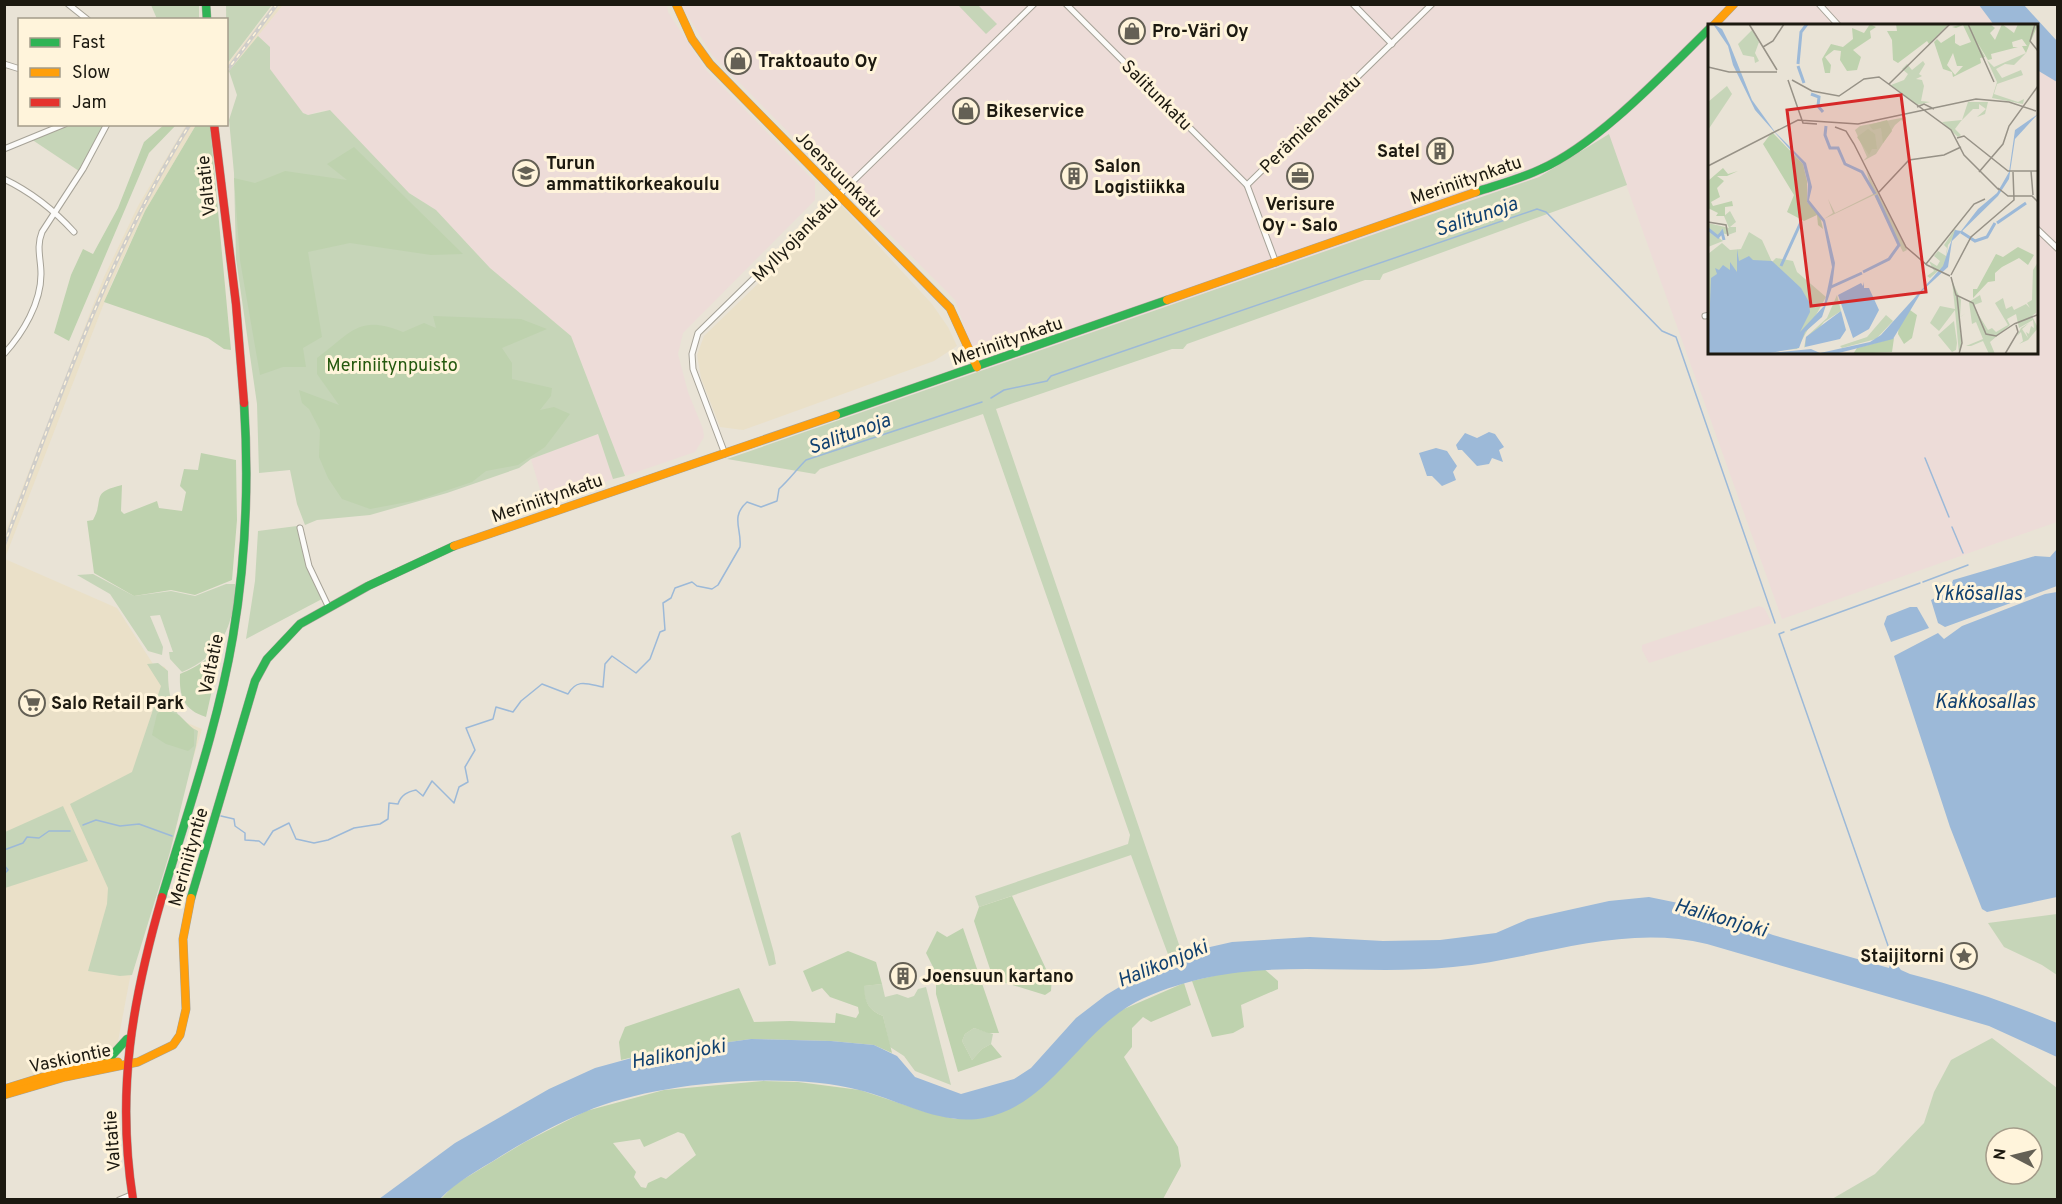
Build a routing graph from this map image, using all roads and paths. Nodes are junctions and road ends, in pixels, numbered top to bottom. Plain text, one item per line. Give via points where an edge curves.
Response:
1 (676, 4) edge
2 (1034, 4) edge
3 (1066, 4) edge
4 (1353, 4) edge
5 (1432, 4) edge
6 (1734, 4) edge
7 (1819, 4) edge
8 (71, 5) edge
9 (86, 18) edge
10 (1714, 24) edge
11 (1837, 24) edge
12 (1708, 30) edge
13 (1392, 44) junction
14 (60, 126) edge
15 (106, 126) edge
16 (214, 126) edge
17 (4, 149) edge
18 (4, 178) edge
19 (1247, 185) junction
20 (839, 196) junction
21 (54, 213) junction
22 (2038, 229) edge
23 (74, 232) dead end
24 (2058, 249) edge
25 (1276, 263) junction
26 (4, 354) edge
27 (977, 367) junction
28 (725, 454) junction
29 (300, 528) dead end
30 (329, 608) junction
31 (285, 636) joint
32 (128, 1038) junction
33 (106, 1062) junction
34 (125, 1063) junction
35 (4, 1089) edge
36 (4, 1095) edge
37 (132, 1197) edge
38 (118, 1200) edge

1 - 20 main road, Joensuunkatu via 692,39 710,63
2 - 20 street, Myllyojankatu
3 - 19 street, Salitunkatu
4 - 13 street
5 - 13 street, Perämiehenkatu
6 - 10 main road, Meriniitynkatu
7 - 11 street
8 - 9 street
12 - 25 main road, Meriniitynkatu via 1606,128 1542,169
13 - 19 street, Perämiehenkatu
14 - 17 street
15 - 21 street
16 - 32 main road, Valtatie via 243,391 244,553 228,669 145,953
18 - 21 street
19 - 25 street, Perämiehenkatu
20 - 27 main road, Joensuunkatu via 950,308
20 - 28 street, Myllyojankatu via 698,333 692,354 693,369
21 - 23 street
21 - 26 street via 38,244 39,291 22,333
22 - 24 street
25 - 27 main road, Meriniitynkatu
27 - 28 main road, Meriniitynkatu
28 - 30 main road, Meriniitynkatu via 439,551
29 - 30 street via 309,566
30 - 31 main road, Meriniitynkatu
31 - 34 main road, Meriniityntie via 255,681 189,904 183,940 185,1025 175,1043 164,1052
32 - 33 main road
32 - 34 main road, Valtatie
33 - 34 main road, Vaskiontie
33 - 35 main road, Vaskiontie
34 - 36 main road, Vaskiontie
34 - 37 main road, Valtatie via 124,1102
37 - 38 street

